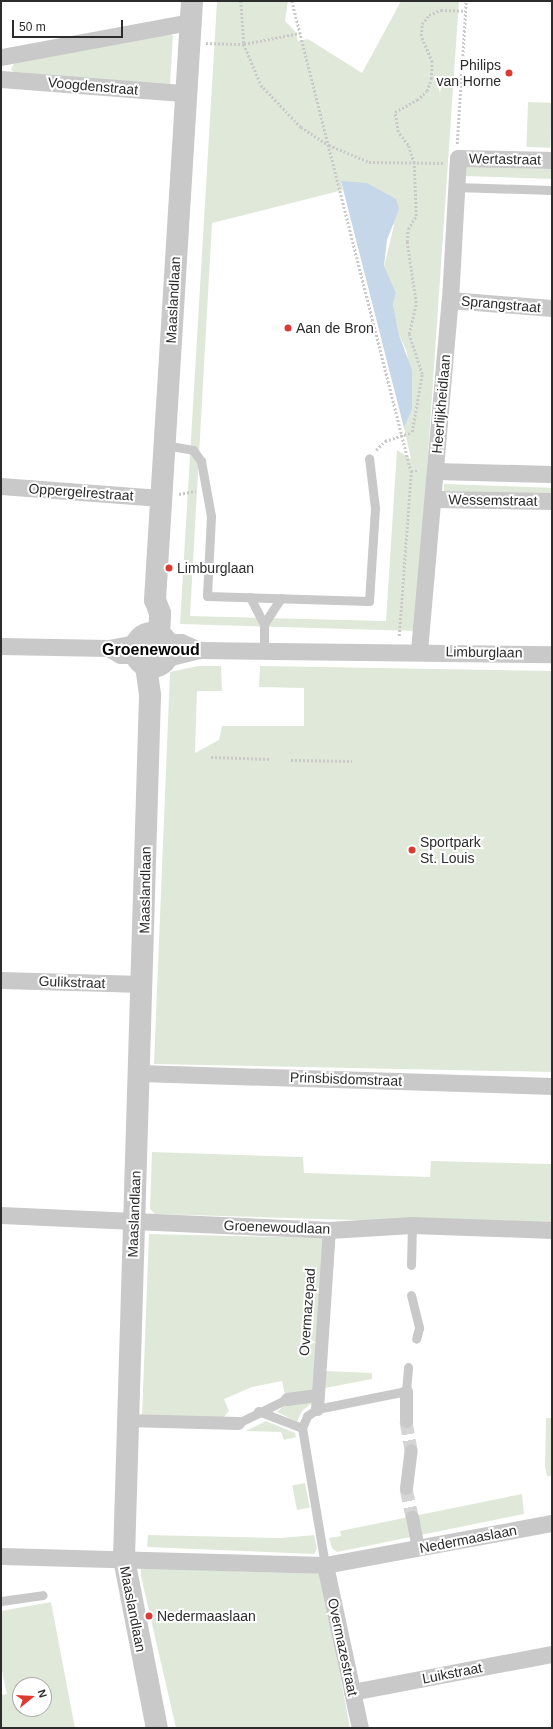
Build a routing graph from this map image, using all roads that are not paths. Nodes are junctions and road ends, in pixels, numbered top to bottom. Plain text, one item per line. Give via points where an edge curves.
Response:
1 (190, 22) edge
2 (1, 57) edge
3 (1, 79) edge
4 (185, 93) junction
5 (458, 160) joint
6 (552, 160) edge
7 (456, 187) junction
8 (552, 190) edge
9 (450, 300) junction
10 (552, 308) edge
11 (165, 445) junction
12 (369, 458) road end
13 (436, 471) junction
14 (552, 474) edge
15 (1, 486) edge
16 (161, 498) junction
17 (434, 499) junction
18 (552, 501) edge
19 (250, 597) junction
20 (281, 598) junction
21 (264, 624) junction
22 (1, 646) edge
23 (152, 650) junction
24 (264, 650) junction
25 (419, 650) junction
26 (552, 654) edge
27 (1, 980) edge
28 (143, 984) junction
29 (140, 1073) junction
30 (552, 1086) edge
31 (1, 1215) edge
32 (134, 1221) junction
33 (412, 1225) junction
34 (329, 1230) junction
35 (552, 1230) edge
36 (411, 1265) dead end
37 (411, 1295) dead end
38 (416, 1339) dead end
39 (408, 1367) dead end
40 (406, 1392) junction
41 (317, 1395) junction
42 (287, 1399) joint
43 (317, 1410) junction
44 (258, 1411) junction
45 (125, 1420) junction
46 (406, 1421) tunnel mouth
47 (238, 1423) joint
48 (302, 1428) junction
49 (411, 1450) tunnel mouth
50 (406, 1488) tunnel mouth
51 (412, 1517) tunnel mouth
52 (552, 1523) edge
53 (418, 1548) junction
54 (1, 1556) edge
55 (124, 1559) junction
56 (325, 1565) junction
57 (43, 1595) dead end
58 (1, 1601) edge
59 (552, 1654) edge
60 (352, 1692) junction
61 (158, 1728) edge
62 (360, 1728) edge

1 - 2 street
1 - 4 street, Maaslandlaan
3 - 4 street, Voogdenstraat
4 - 11 street, Maaslandlaan
5 - 6 street, Wertastraat
5 - 7 street, Heerlijkheidlaan
7 - 8 lane
7 - 9 street, Heerlijkheidlaan
9 - 10 street, Sprangstraat
9 - 13 street, Heerlijkheidlaan
11 - 16 street, Maaslandlaan
11 - 19 lane via 198,453 208,488 211,516 207,596
12 - 20 lane via 375,508 369,601
13 - 14 street, Wessemstraat
13 - 17 street, Heerlijkheidlaan
15 - 16 street, Oppergelrestraat
16 - 23 street, Maaslandlaan via 156,600 149,614
17 - 18 street, Wessemstraat
17 - 25 street, Heerlijkheidlaan
19 - 20 lane
19 - 21 lane
20 - 21 lane
21 - 24 lane
22 - 23 street, Limburglaan
23 - 24 street, Limburglaan
23 - 28 street, Maaslandlaan
24 - 25 street, Limburglaan
25 - 26 street, Limburglaan
27 - 28 street, Gulikstraat
28 - 29 street, Maaslandlaan
29 - 30 street, Prinsbisdomstraat
29 - 32 street, Maaslandlaan
31 - 32 street, Groenewoudlaan
32 - 34 street, Groenewoudlaan
32 - 45 street, Maaslandlaan
33 - 34 street, Groenewoudlaan
33 - 35 street, Groenewoudlaan
33 - 36 lane
34 - 41 street, Overmazepad
37 - 38 lane via 419,1328
39 - 40 lane
40 - 43 lane
40 - 46 street
41 - 42 street
41 - 43 street, Overmazepad
42 - 44 lane
43 - 48 lane via 308,1416
44 - 47 lane
44 - 48 lane
45 - 47 street
45 - 55 street, Maaslandlaan
48 - 56 lane
49 - 50 street
51 - 53 street
52 - 53 street, Nedermaaslaan
53 - 56 street, Nedermaaslaan
54 - 55 street, Nedermaaslaan
55 - 56 street, Nedermaaslaan
55 - 61 street, Maaslandlaan
56 - 60 street, Overmazestraat
57 - 58 lane
59 - 60 street, Luikstraat
60 - 62 street, Overmazestraat

